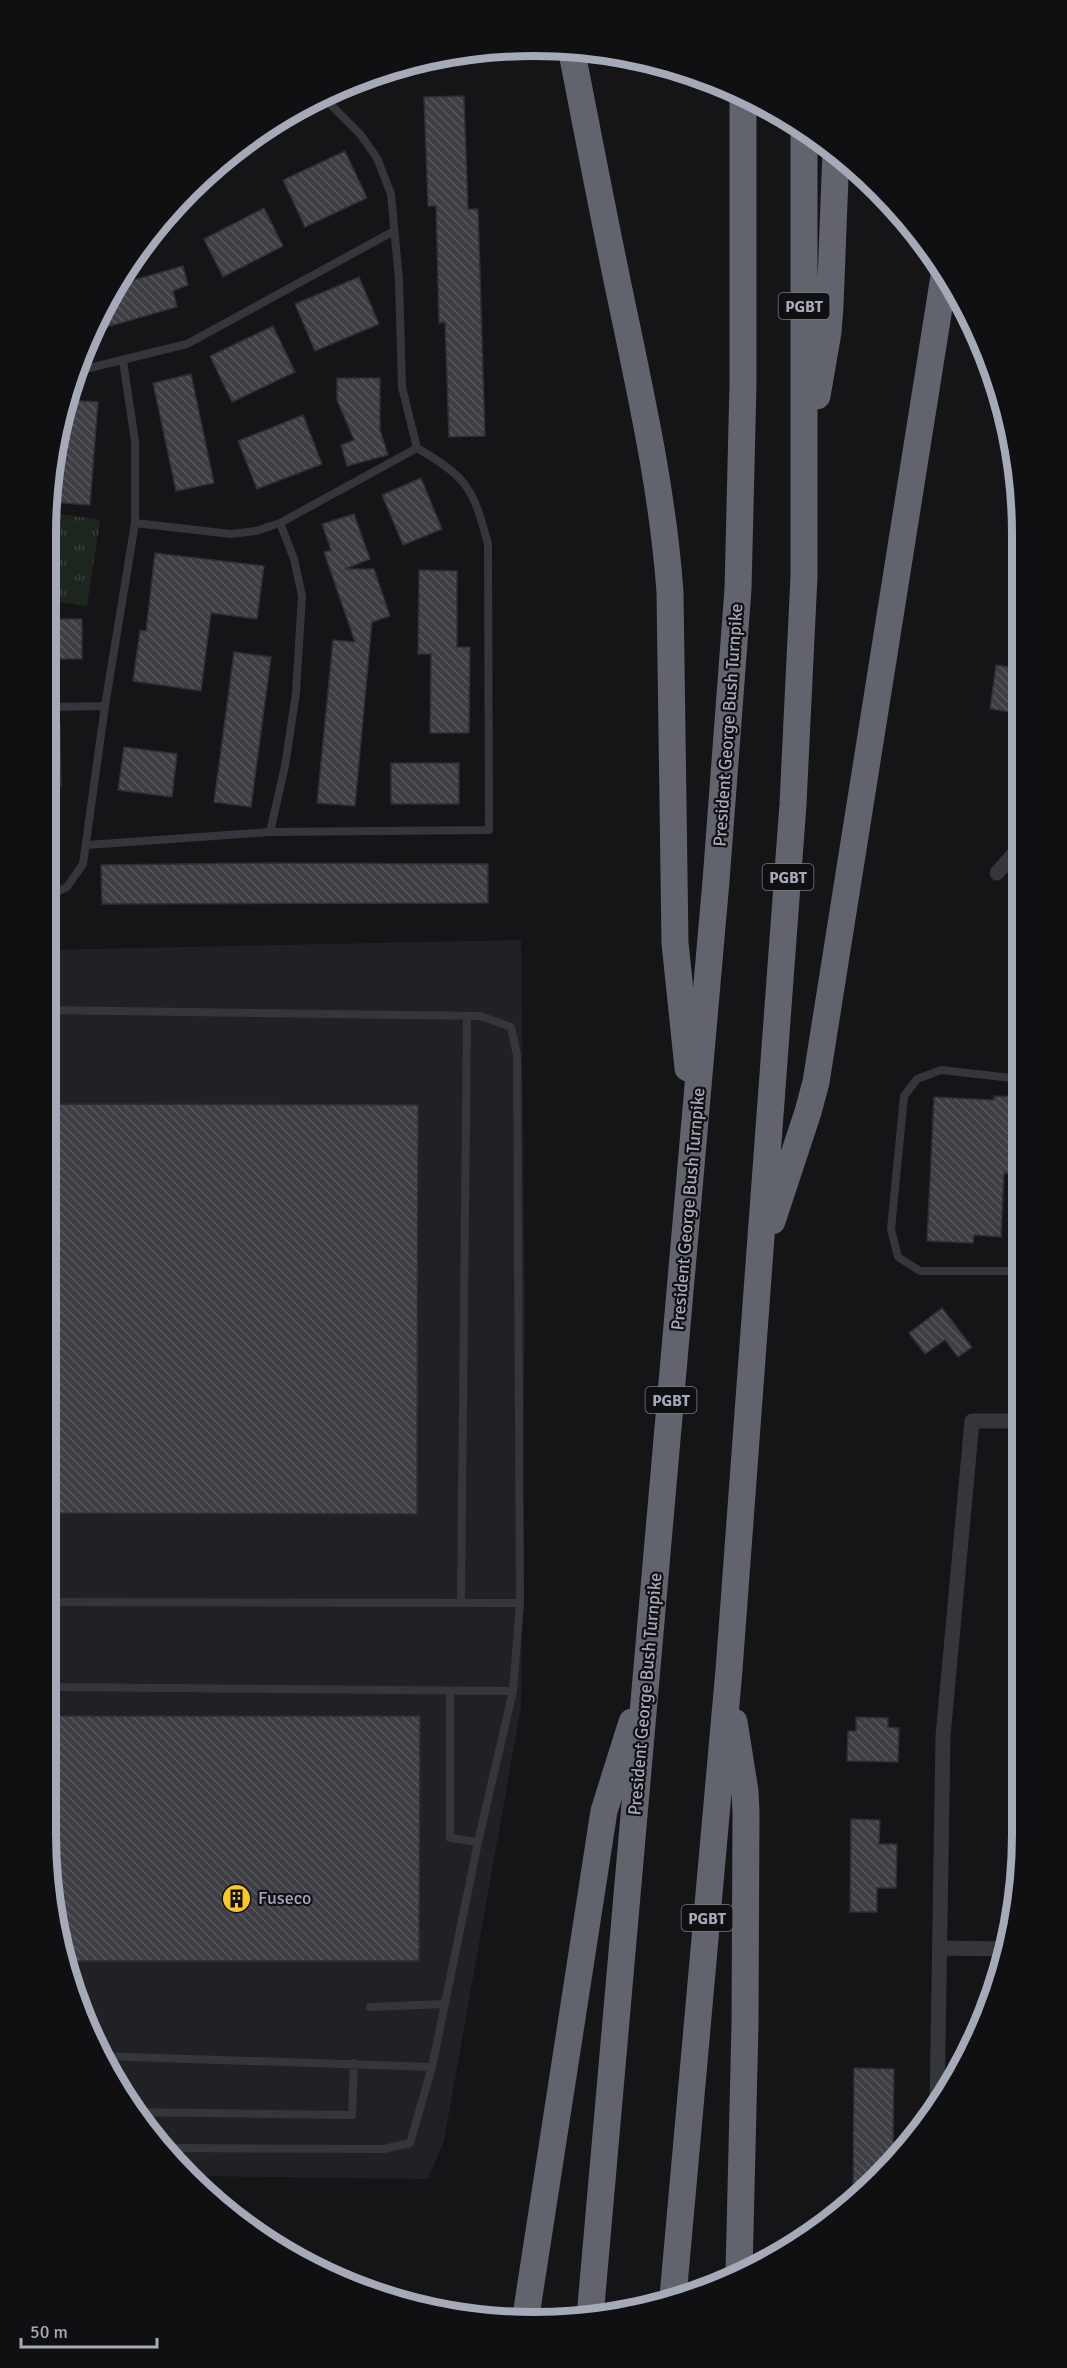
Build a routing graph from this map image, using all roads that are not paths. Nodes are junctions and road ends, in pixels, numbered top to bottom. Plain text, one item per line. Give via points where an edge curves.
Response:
1 (573, 58) edge
2 (328, 102) edge
3 (740, 103) edge
4 (743, 104) edge
5 (743, 132) junction
6 (804, 140) edge
7 (835, 163) edge
8 (394, 231) junction
9 (942, 287) edge
10 (123, 360) junction
11 (86, 367) edge
12 (417, 448) junction
13 (804, 480) junction
14 (135, 523) junction
15 (280, 523) junction
16 (105, 706) junction
17 (56, 707) edge
18 (270, 832) junction
19 (87, 845) junction
20 (1012, 856) edge
21 (997, 873) dead end
22 (56, 892) edge
23 (56, 1010) edge
24 (467, 1016) junction
25 (1012, 1078) edge
26 (694, 1131) junction
27 (1012, 1271) edge
28 (758, 1274) junction
29 (1012, 1421) edge
30 (56, 1602) edge
31 (461, 1602) junction
32 (520, 1603) junction
33 (647, 1669) junction
34 (729, 1670) junction
35 (56, 1687) edge
36 (450, 1691) junction
37 (513, 1691) junction
38 (478, 1842) junction
39 (940, 1948) junction
40 (997, 1949) edge
41 (444, 2004) junction
42 (370, 2007) dead end
43 (111, 2056) edge
44 (354, 2063) junction
45 (432, 2067) junction
46 (936, 2091) edge
47 (145, 2112) edge
48 (172, 2148) edge
49 (739, 2266) edge
50 (675, 2291) edge
51 (591, 2309) edge
52 (527, 2312) edge

1 - 26 highway via 666,535 675,943
2 - 8 lane via 360,134 377,158 391,194
3 - 5 highway
4 - 5 highway, President George Bush Turnpike / PGBT
5 - 26 highway, President George Bush Turnpike / PGBT via 740,540
6 - 13 highway, PGBT
7 - 13 highway via 828,332
8 - 10 lane via 187,344
8 - 12 lane via 402,387
9 - 28 highway via 816,1082
10 - 11 lane
10 - 14 lane via 135,441
12 - 15 lane
12 - 18 lane via 466,484 479,510 488,544 489,830
13 - 28 highway, PGBT via 799,703
14 - 15 lane via 231,534
14 - 16 lane
15 - 18 lane via 294,559 302,596 294,704
16 - 17 lane
16 - 19 lane
18 - 19 lane
19 - 22 lane via 77,875
20 - 21 street
23 - 24 lane
24 - 31 lane
24 - 32 lane via 480,1016 511,1027 517,1055
25 - 27 lane via 941,1070 917,1079 904,1096 891,1229 898,1257 920,1271
26 - 33 highway, President George Bush Turnpike / PGBT
28 - 34 highway, PGBT
29 - 39 street via 972,1421 944,1736
30 - 31 lane
31 - 32 lane
32 - 37 lane
33 - 51 highway, President George Bush Turnpike / PGBT
33 - 52 highway via 604,1811
34 - 49 highway via 746,1812 746,2025
34 - 50 highway, PGBT
35 - 36 lane
36 - 37 lane
36 - 38 lane via 450,1838
37 - 38 lane
38 - 41 lane
39 - 40 street
39 - 46 street
41 - 42 lane
41 - 45 lane
43 - 44 lane
44 - 45 lane
44 - 47 lane via 352,2115
45 - 48 lane via 410,2143 384,2149

